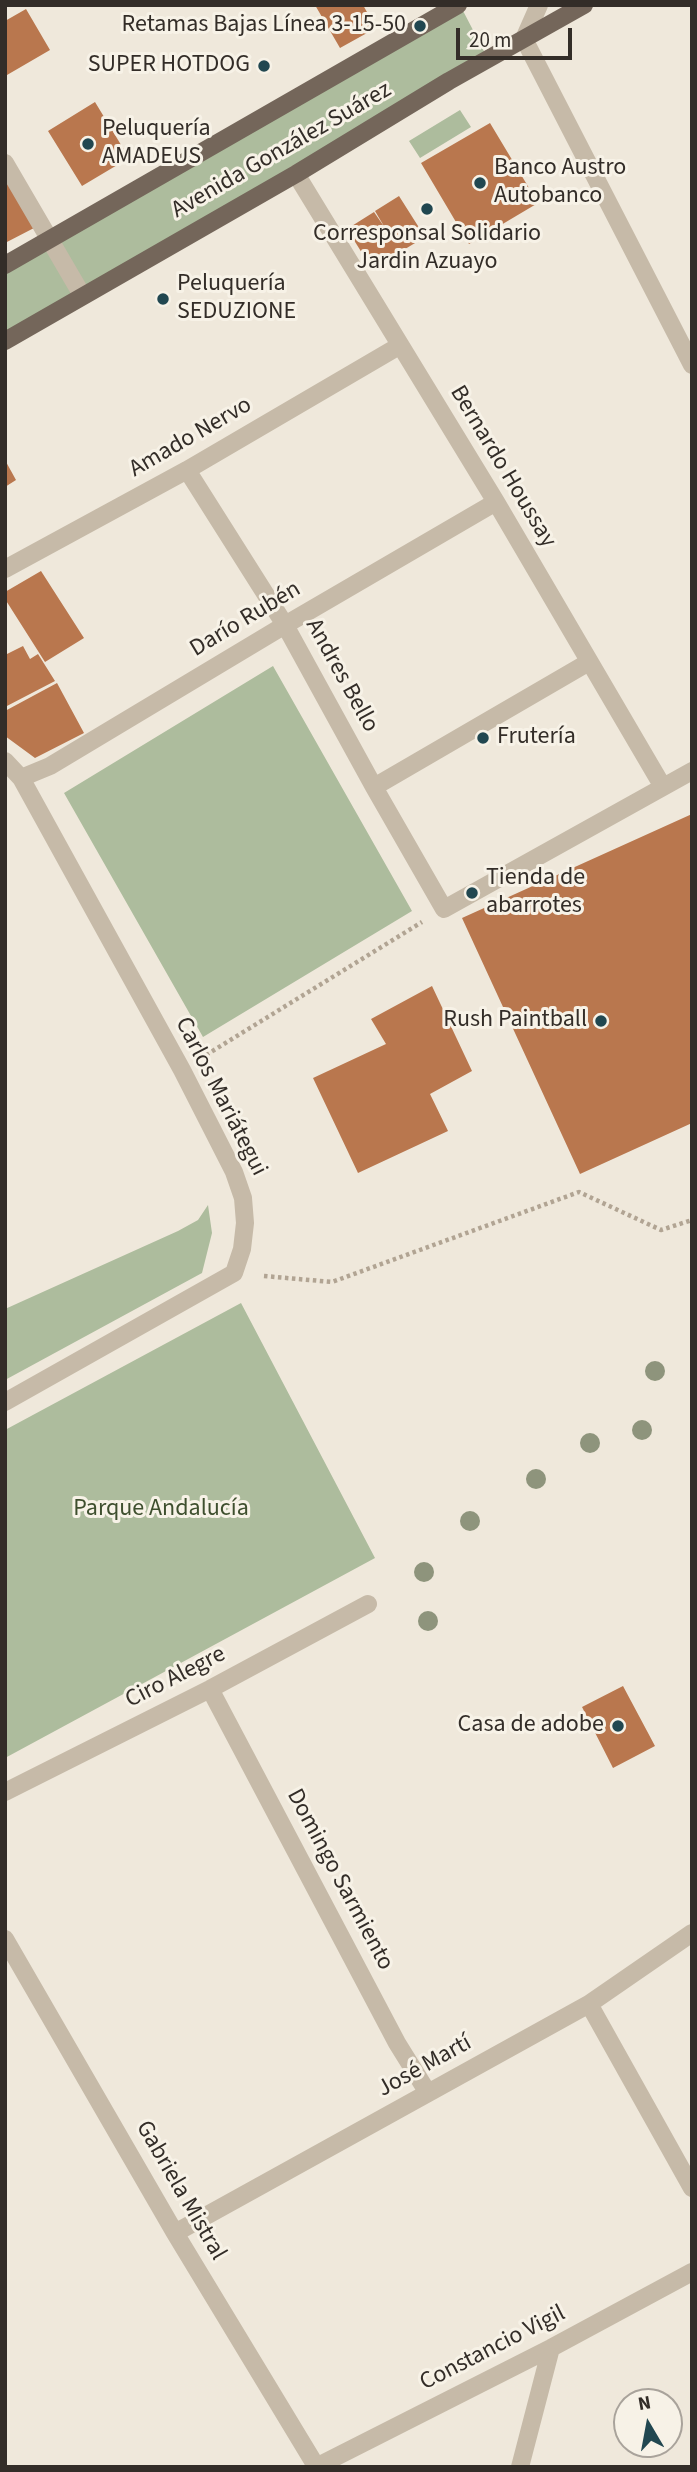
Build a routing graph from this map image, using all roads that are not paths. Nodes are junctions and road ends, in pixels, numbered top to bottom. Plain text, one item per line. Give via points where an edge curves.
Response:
1 (458, 5) edge
2 (539, 5) edge
3 (584, 5) edge
4 (524, 39) junction
5 (5, 163) edge
6 (296, 174) junction
7 (49, 239) junction
8 (5, 265) edge
9 (82, 295) junction
10 (5, 341) edge
11 (399, 346) junction
12 (692, 365) edge
13 (187, 470) junction
14 (496, 502) junction
15 (5, 569) edge
16 (285, 625) junction
17 (589, 662) junction
18 (5, 761) edge
19 (692, 771) edge
20 (21, 778) junction
21 (663, 787) junction
22 (374, 788) junction
23 (5, 1402) edge
24 (368, 1604) dead end
25 (210, 1689) junction
26 (5, 1792) edge
27 (692, 1933) edge
28 (5, 1939) edge
29 (589, 2004) junction
30 (428, 2093) junction
31 (692, 2188) edge
32 (175, 2233) junction
33 (692, 2272) edge
34 (551, 2348) junction
35 (316, 2467) edge
36 (520, 2467) edge

1 - 7 main road, Avenida González Suárez
2 - 4 street
3 - 4 main road, Avenida González Suárez
4 - 6 main road, Avenida González Suárez
4 - 12 street
5 - 7 street
6 - 9 main road, Avenida González Suárez
6 - 11 street, Bernardo Houssay
7 - 8 main road, Avenida González Suárez
7 - 9 street
9 - 10 main road, Avenida González Suárez
11 - 13 street, Amado Nervo
11 - 14 street, Bernardo Houssay
13 - 15 street, Amado Nervo
13 - 16 street, Andres Bello
14 - 16 street, Darío Rubén
14 - 17 street, Bernardo Houssay
16 - 20 street, Darío Rubén
16 - 22 street, Andres Bello
17 - 21 street, Bernardo Houssay
17 - 22 street
18 - 20 street, Carlos Mariátegui
19 - 21 street
20 - 23 street, Carlos Mariátegui via 234,1172 245,1223 234,1273
21 - 22 street, Andres Bello via 444,909
24 - 25 street, Ciro Alegre
25 - 26 street, Ciro Alegre
25 - 30 street, Domingo Sarmiento via 397,2043
27 - 29 street, José Martí
28 - 32 street, Gabriela Mistral
29 - 30 street, José Martí
29 - 31 street
30 - 32 street, José Martí
32 - 35 street, Gabriela Mistral
33 - 34 street, Constancio Vigil
34 - 35 street, Constancio Vigil
34 - 36 street

